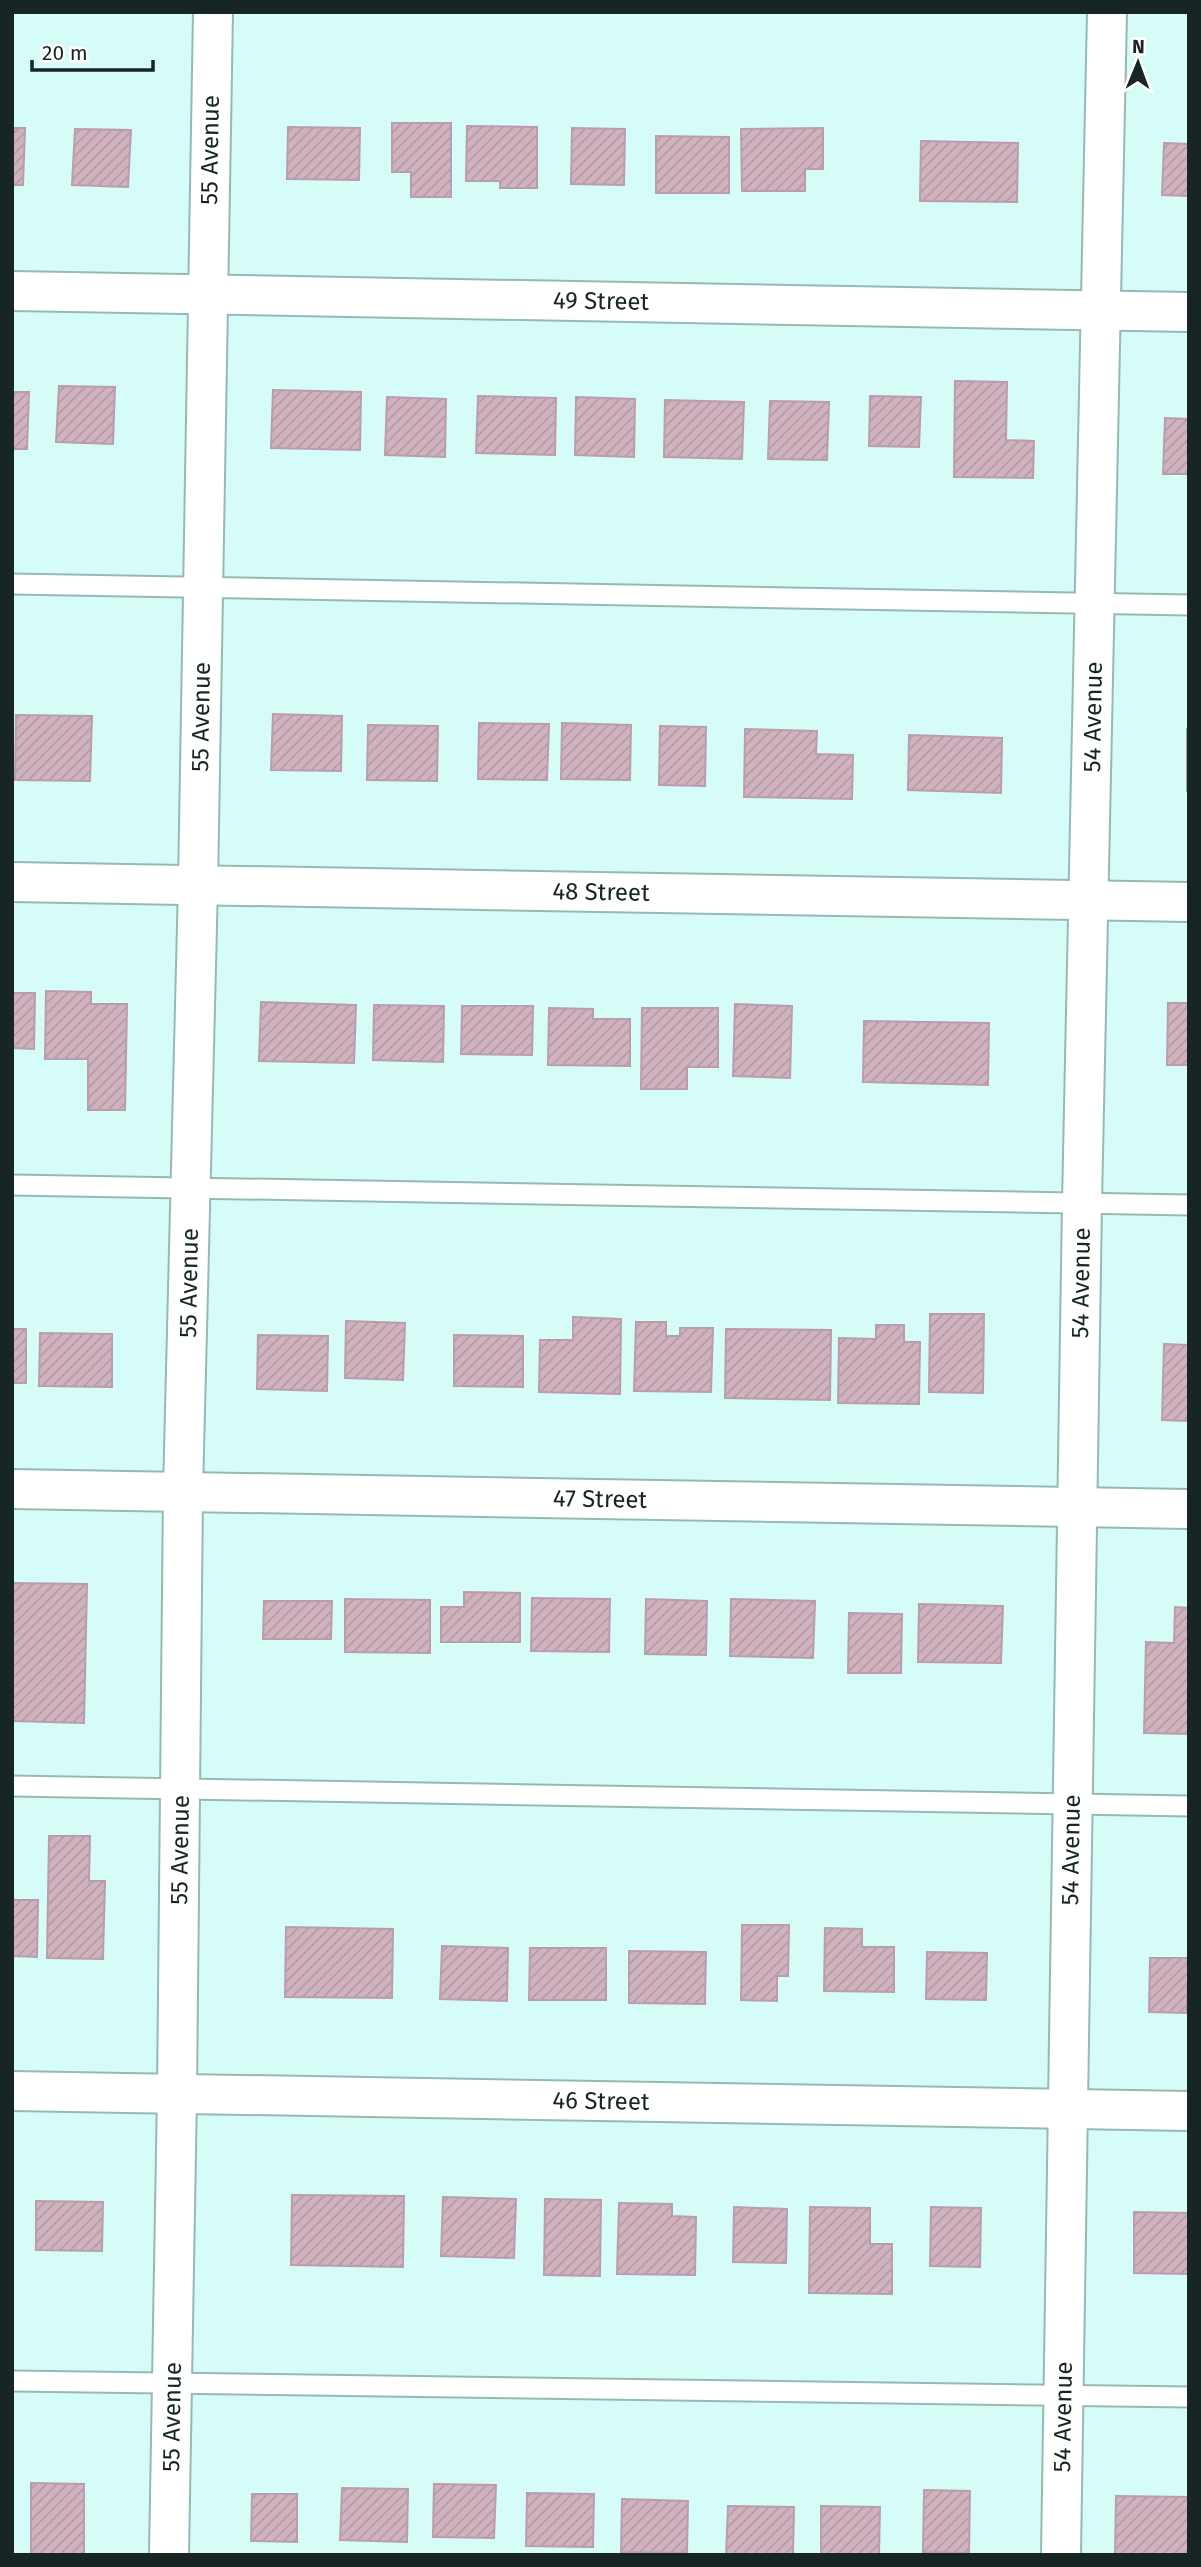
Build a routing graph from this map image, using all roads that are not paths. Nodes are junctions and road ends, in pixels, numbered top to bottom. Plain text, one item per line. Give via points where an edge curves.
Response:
1 (212, 12) edge
2 (1107, 12) edge
3 (12, 291) edge
4 (208, 295) junction
5 (1102, 310) junction
6 (1189, 312) edge
7 (12, 584) edge
8 (203, 589) junction
9 (1096, 604) junction
10 (1189, 605) edge
11 (12, 882) edge
12 (198, 885) junction
13 (1089, 900) junction
14 (1189, 902) edge
15 (12, 1185) edge
16 (191, 1188) junction
17 (1082, 1203) junction
18 (1189, 1205) edge
19 (12, 1489) edge
20 (183, 1492) junction
21 (1077, 1507) junction
22 (1189, 1509) edge
23 (12, 1786) edge
24 (181, 1788) junction
25 (1072, 1804) junction
26 (1189, 1806) edge
27 (12, 2091) edge
28 (177, 2094) junction
29 (1067, 2109) junction
30 (1189, 2111) edge
31 (12, 2381) edge
32 (172, 2383) junction
33 (1063, 2395) junction
34 (1189, 2397) edge
35 (169, 2555) edge
36 (1061, 2555) edge

1 - 4 street, 55 Avenue
2 - 5 street, 54 Avenue
3 - 4 street, 49 Street
4 - 5 street, 49 Street
4 - 8 street, 55 Avenue
5 - 6 street, 49 Street
5 - 9 street, 54 Avenue
7 - 8 lane
8 - 9 lane
8 - 12 street, 55 Avenue
9 - 10 lane
9 - 13 street, 54 Avenue
11 - 12 street, 48 Street
12 - 13 street, 48 Street
12 - 16 street, 55 Avenue
13 - 14 street, 48 Street
13 - 17 street, 54 Avenue
15 - 16 lane
16 - 17 lane
16 - 20 street, 55 Avenue
17 - 18 lane
17 - 21 street, 54 Avenue
19 - 20 street, 47 Street
20 - 21 street, 47 Street
20 - 24 street, 55 Avenue
21 - 22 street, 47 Street
21 - 25 street, 54 Avenue
23 - 24 lane
24 - 25 lane
24 - 28 street, 55 Avenue
25 - 26 lane
25 - 29 street, 54 Avenue
27 - 28 street, 46 Street
28 - 29 street, 46 Street
28 - 32 street, 55 Avenue
29 - 30 street, 46 Street
29 - 33 street, 54 Avenue
31 - 32 lane
32 - 33 lane
32 - 35 street, 55 Avenue
33 - 34 lane
33 - 36 street, 54 Avenue

